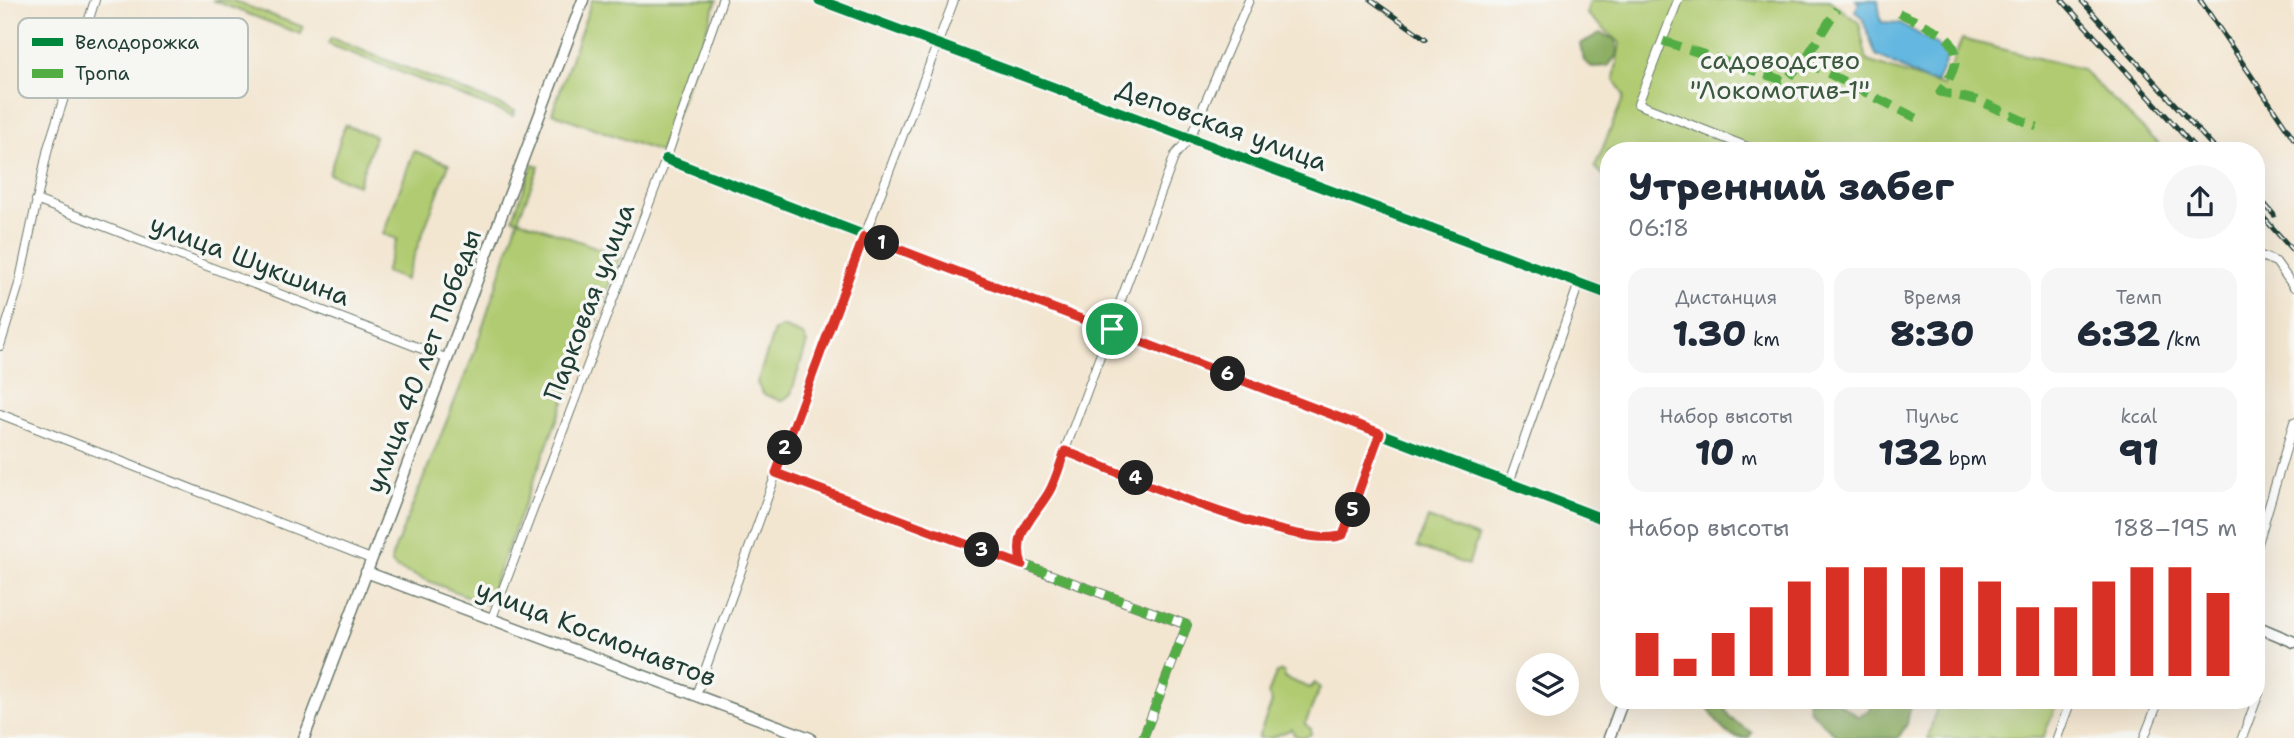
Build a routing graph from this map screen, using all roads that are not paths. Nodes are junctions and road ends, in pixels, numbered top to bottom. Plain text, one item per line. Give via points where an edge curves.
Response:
1 (95, 0) edge
2 (583, 0) edge
3 (722, 0) edge
4 (819, 0) edge
5 (954, 0) edge
6 (1249, 0) edge
7 (1678, 0) edge
8 (89, 18) edge
9 (937, 43) junction
10 (64, 98) edge
11 (1190, 138) junction
12 (1735, 142) edge
13 (666, 159) junction
14 (36, 200) junction
15 (864, 236) junction
16 (2265, 258) edge
17 (1579, 284) junction
18 (2294, 287) edge
19 (1600, 291) edge
20 (3, 326) edge
21 (1112, 329) junction
22 (0, 346) edge
23 (448, 359) junction
24 (0, 414) edge
25 (2294, 422) edge
26 (1380, 433) junction
27 (1065, 451) junction
28 (776, 473) junction
29 (1509, 483) junction
30 (1600, 518) edge
31 (2265, 520) edge
32 (372, 559) junction
33 (1022, 565) junction
34 (366, 572) junction
35 (492, 618) junction
36 (2265, 630) edge
37 (2294, 642) edge
38 (696, 695) junction
39 (1620, 709) edge
40 (2068, 709) edge
41 (2155, 709) edge
42 (2253, 709) edge
43 (304, 738) edge
44 (810, 738) edge
45 (1143, 738) edge
46 (1609, 738) edge
47 (2057, 738) edge
48 (2144, 738) edge
49 (2242, 738) edge

1 - 8 street
2 - 23 street, улица 40 лет Победы
3 - 13 street, Парковая улица
4 - 9 street, Деповская улица
5 - 9 street
6 - 11 street
7 - 12 street via 1638,104
9 - 11 street, Деповская улица
9 - 15 street
10 - 14 street
11 - 17 street, Деповская улица
11 - 21 street via 1175,155
13 - 15 street
13 - 35 street, Парковая улица
14 - 20 street
14 - 23 street, улица Шукшина
15 - 21 street
15 - 28 street
16 - 18 street via 2276,262
17 - 19 street, Деповская улица
17 - 29 street
20 - 22 street
21 - 26 street
21 - 27 street
23 - 32 street, улица 40 лет Победы
24 - 32 street
25 - 31 street
26 - 27 street via 1343,535 1331,540 1282,533
26 - 29 street
27 - 33 street via 1050,490 1017,547
28 - 33 street
28 - 38 street
29 - 30 street
32 - 34 street, улица 40 лет Победы
33 - 45 street via 1187,625
34 - 35 street, улица Космонавтов
34 - 43 street, улица 40 лет Победы
35 - 38 street, улица Космонавтов
36 - 37 street
38 - 44 street, улица Космонавтов
39 - 46 street
40 - 47 street
41 - 48 street
42 - 49 street

